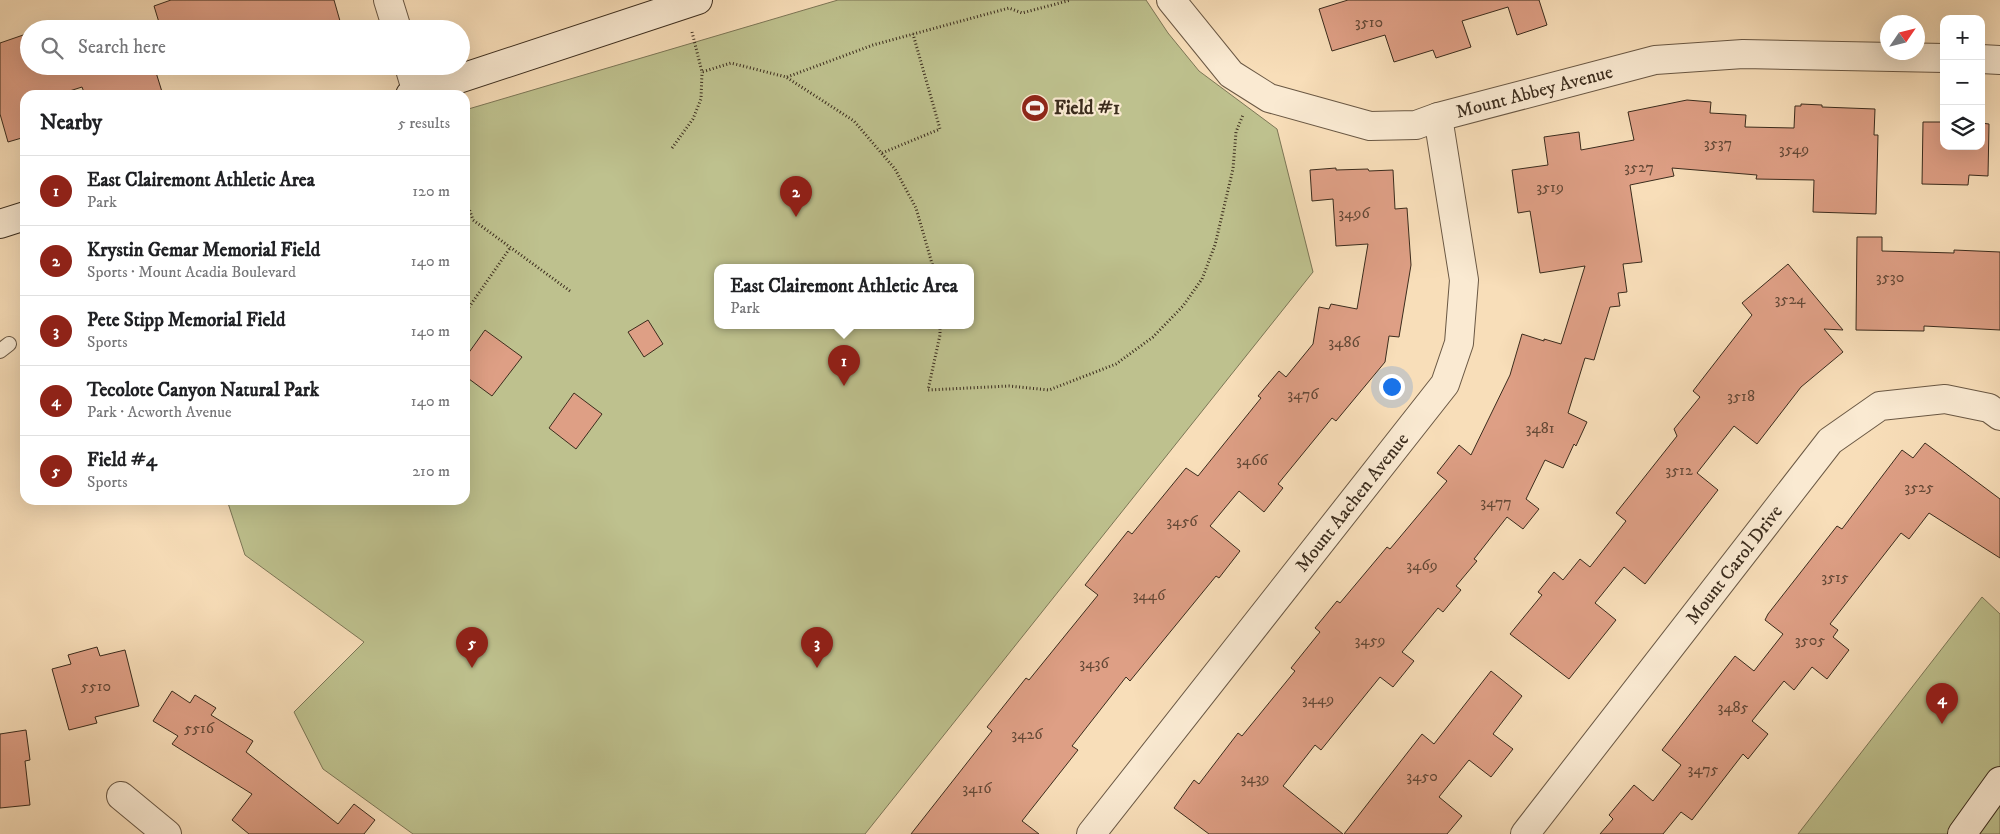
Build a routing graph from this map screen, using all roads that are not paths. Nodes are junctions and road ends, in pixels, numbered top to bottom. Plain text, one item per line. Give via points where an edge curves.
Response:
1 (388, 0) edge
2 (1171, 0) edge
3 (692, 2) edge
4 (394, 20) edge
5 (1940, 58) edge
6 (1985, 59) edge
7 (2000, 60) edge
8 (411, 75) edge
9 (413, 90) edge
10 (426, 90) edge
11 (1438, 117) junction
12 (20, 218) edge
13 (0, 224) edge
14 (2000, 416) edge
15 (2000, 781) edge
16 (121, 796) dead end
17 (167, 834) edge
18 (1091, 834) edge
19 (1525, 834) edge
20 (1962, 834) edge

1 - 4 street
2 - 11 street, Mount Abbey Avenue via 1231,74 1269,98 1370,126 1416,125
3 - 10 street
5 - 11 street, Mount Abbey Avenue via 1743,54 1654,60
6 - 7 street
8 - 9 street
11 - 18 street, Mount Aachen Avenue via 1464,280 1459,343 1445,384
12 - 13 street
14 - 19 street, Mount Carol Drive via 1989,408 1945,399 1880,406 1830,441
15 - 20 street
16 - 17 street

